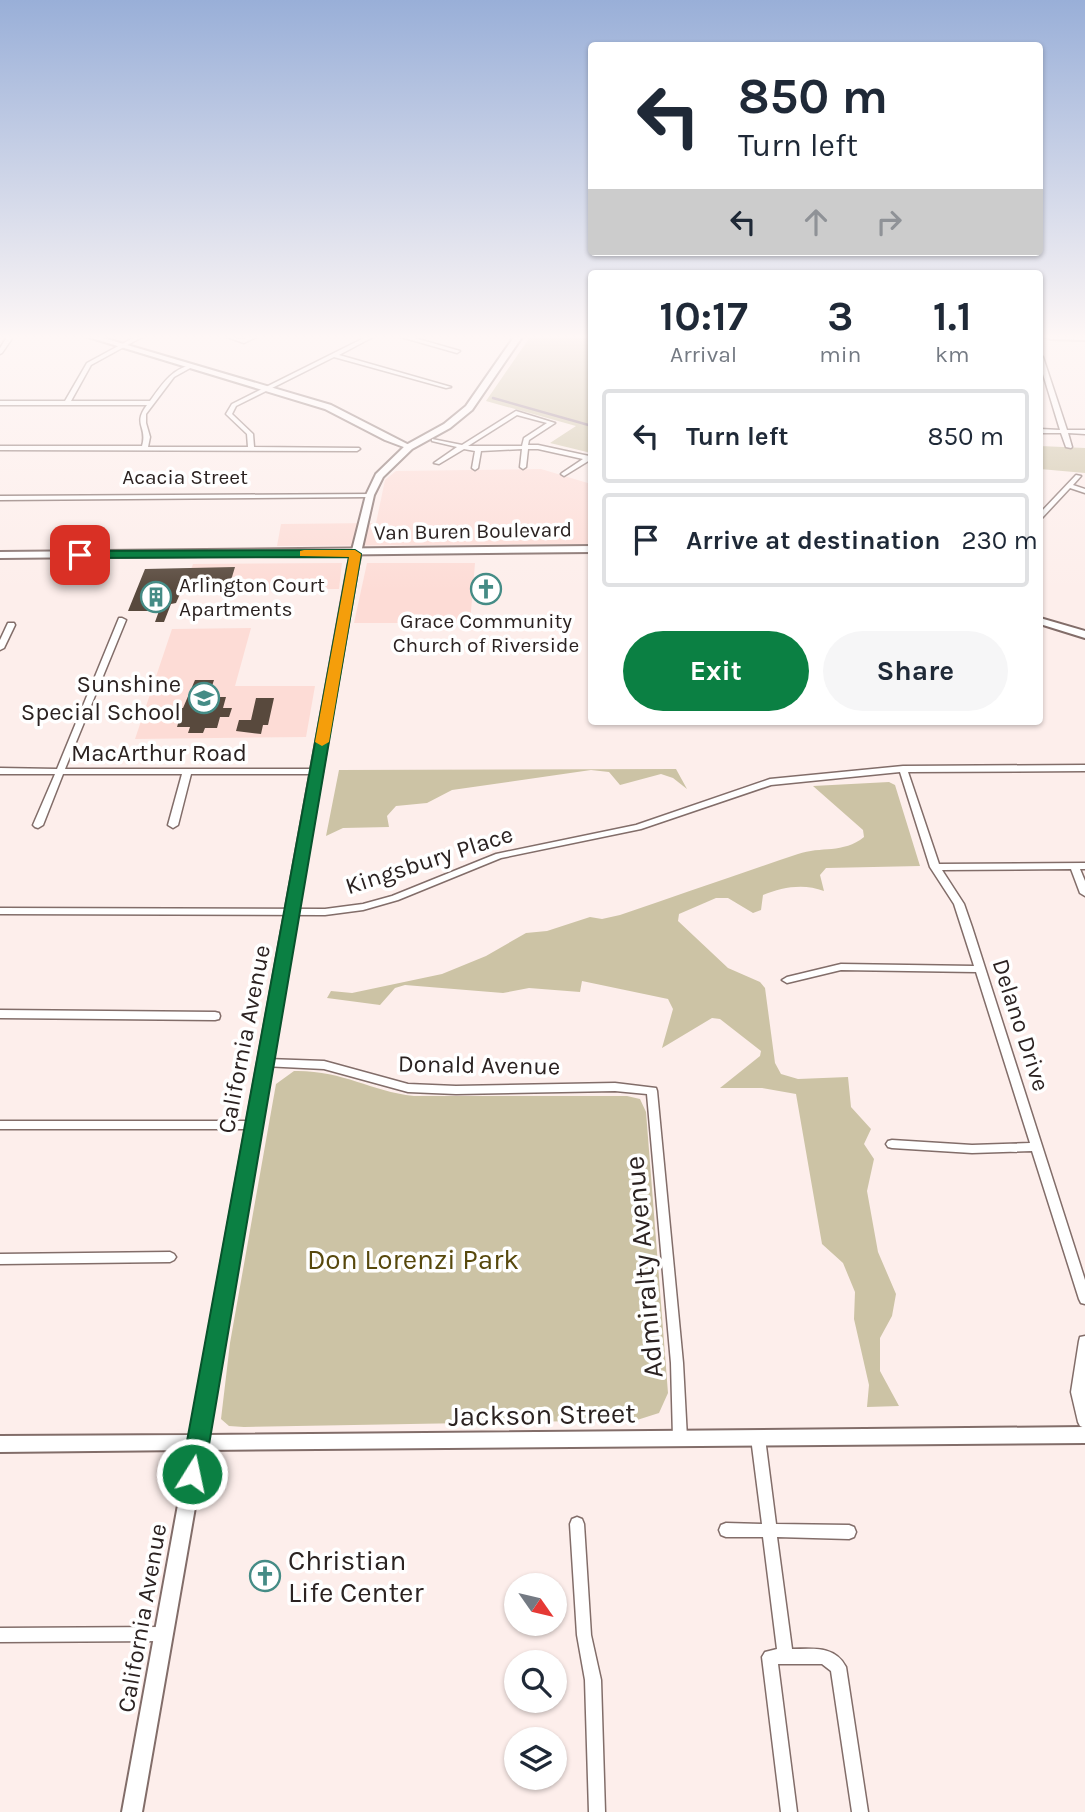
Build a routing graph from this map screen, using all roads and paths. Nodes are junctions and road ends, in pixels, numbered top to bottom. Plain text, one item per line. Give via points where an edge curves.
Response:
1 (143, 422) edge
2 (237, 422) edge
3 (359, 422) edge
4 (452, 422) edge
5 (502, 422) edge
6 (547, 422) edge
7 (1061, 422) edge
8 (1043, 430) edge
9 (1064, 432) junction
10 (1085, 432) edge
11 (434, 440) dead end
12 (145, 447) junction
13 (251, 447) junction
14 (409, 447) junction
15 (459, 447) junction
16 (525, 447) junction
17 (1069, 447) dead end
18 (0, 448) edge
19 (478, 449) junction
20 (357, 450) dead end
21 (588, 458) edge
22 (588, 459) edge
23 (437, 463) dead end
24 (523, 467) dead end
25 (475, 468) dead end
26 (564, 474) dead end
27 (1078, 476) dead end
28 (1069, 486) junction
29 (1085, 491) edge
30 (370, 495) junction
31 (0, 498) edge
32 (1043, 514) edge
33 (588, 549) edge
34 (355, 554) junction
35 (0, 555) edge
36 (588, 558) edge
37 (1043, 613) edge
38 (122, 620) dead end
39 (1043, 622) edge
40 (11, 625) dead end
41 (1085, 626) edge
42 (1085, 635) edge
43 (0, 648) edge
44 (1085, 768) edge
45 (903, 769) junction
46 (0, 771) edge
47 (58, 772) junction
48 (187, 772) junction
49 (317, 772) junction
50 (38, 825) dead end
51 (173, 825) dead end
52 (1080, 866) edge
53 (935, 867) junction
54 (1085, 892) edge
55 (0, 911) edge
56 (293, 912) junction
57 (979, 969) junction
58 (787, 980) dead end
59 (0, 1014) edge
60 (215, 1016) dead end
61 (267, 1063) junction
62 (652, 1091) joint
63 (0, 1125) edge
64 (253, 1125) junction
65 (892, 1144) dead end
66 (1036, 1147) junction
67 (170, 1256) dead end
68 (0, 1259) edge
69 (1085, 1299) edge
70 (1085, 1341) edge
71 (1085, 1422) edge
72 (1085, 1435) edge
73 (680, 1438) junction
74 (758, 1438) junction
75 (0, 1444) edge
76 (198, 1444) junction
77 (578, 1524) dead end
78 (726, 1530) dead end
79 (770, 1531) junction
80 (849, 1532) dead end
81 (0, 1634) edge
82 (164, 1634) junction
83 (785, 1657) junction
84 (132, 1812) edge
85 (597, 1812) edge
86 (789, 1812) edge
87 (860, 1812) edge

1 - 12 street via 148,432
2 - 13 street via 250,434
3 - 14 main road
4 - 14 main road, California Avenue
5 - 15 street
6 - 16 street via 552,423 526,439
7 - 9 street
8 - 9 street
9 - 10 street
9 - 17 street
11 - 15 street
12 - 13 street
12 - 18 street
13 - 20 street
14 - 30 main road, California Avenue via 384,468
15 - 19 street
15 - 23 street
16 - 19 street
16 - 21 street
16 - 24 street
19 - 25 street
22 - 26 street
27 - 28 street
28 - 29 street
28 - 32 street
30 - 31 street, Acacia Street
30 - 34 main road, California Avenue
33 - 34 main road, Van Buren Boulevard via 377,549
34 - 35 main road, Van Buren Boulevard
34 - 36 main road, Van Buren Boulevard via 375,558
34 - 49 main road, California Avenue
37 - 41 main road
38 - 47 street
39 - 42 main road
40 - 43 street
44 - 45 street, Kingsbury Place
45 - 53 street, Delano Drive
45 - 56 street, Kingsbury Place via 770,782 638,827 499,856 363,907
46 - 47 street, MacArthur Road
47 - 48 street, MacArthur Road
47 - 50 street
48 - 49 street, MacArthur Road
48 - 51 street
49 - 56 main road, California Avenue
52 - 53 street
52 - 54 street
53 - 57 street, Delano Drive via 958,904
55 - 56 street, Kingsbury Place
56 - 61 main road, California Avenue
57 - 58 street via 841,967
57 - 66 street, Delano Drive
59 - 60 street
61 - 62 street, Donald Avenue via 324,1065 408,1088 615,1087
61 - 64 main road, California Avenue
62 - 73 street, Admiralty Avenue
63 - 64 street
64 - 76 main road, California Avenue
65 - 66 street
66 - 69 street, Delano Drive
67 - 68 street
70 - 71 street via 1078,1392
72 - 74 main road, Jackson Street
73 - 74 main road, Jackson Street
73 - 76 main road, Jackson Street
74 - 79 street
75 - 76 main road, Jackson Street
76 - 82 main road, California Avenue
77 - 85 street via 584,1635 593,1693
78 - 79 street
79 - 80 street
79 - 83 street
81 - 82 street
82 - 84 main road, California Avenue
83 - 86 street via 770,1657
83 - 87 street via 825,1656 838,1667

